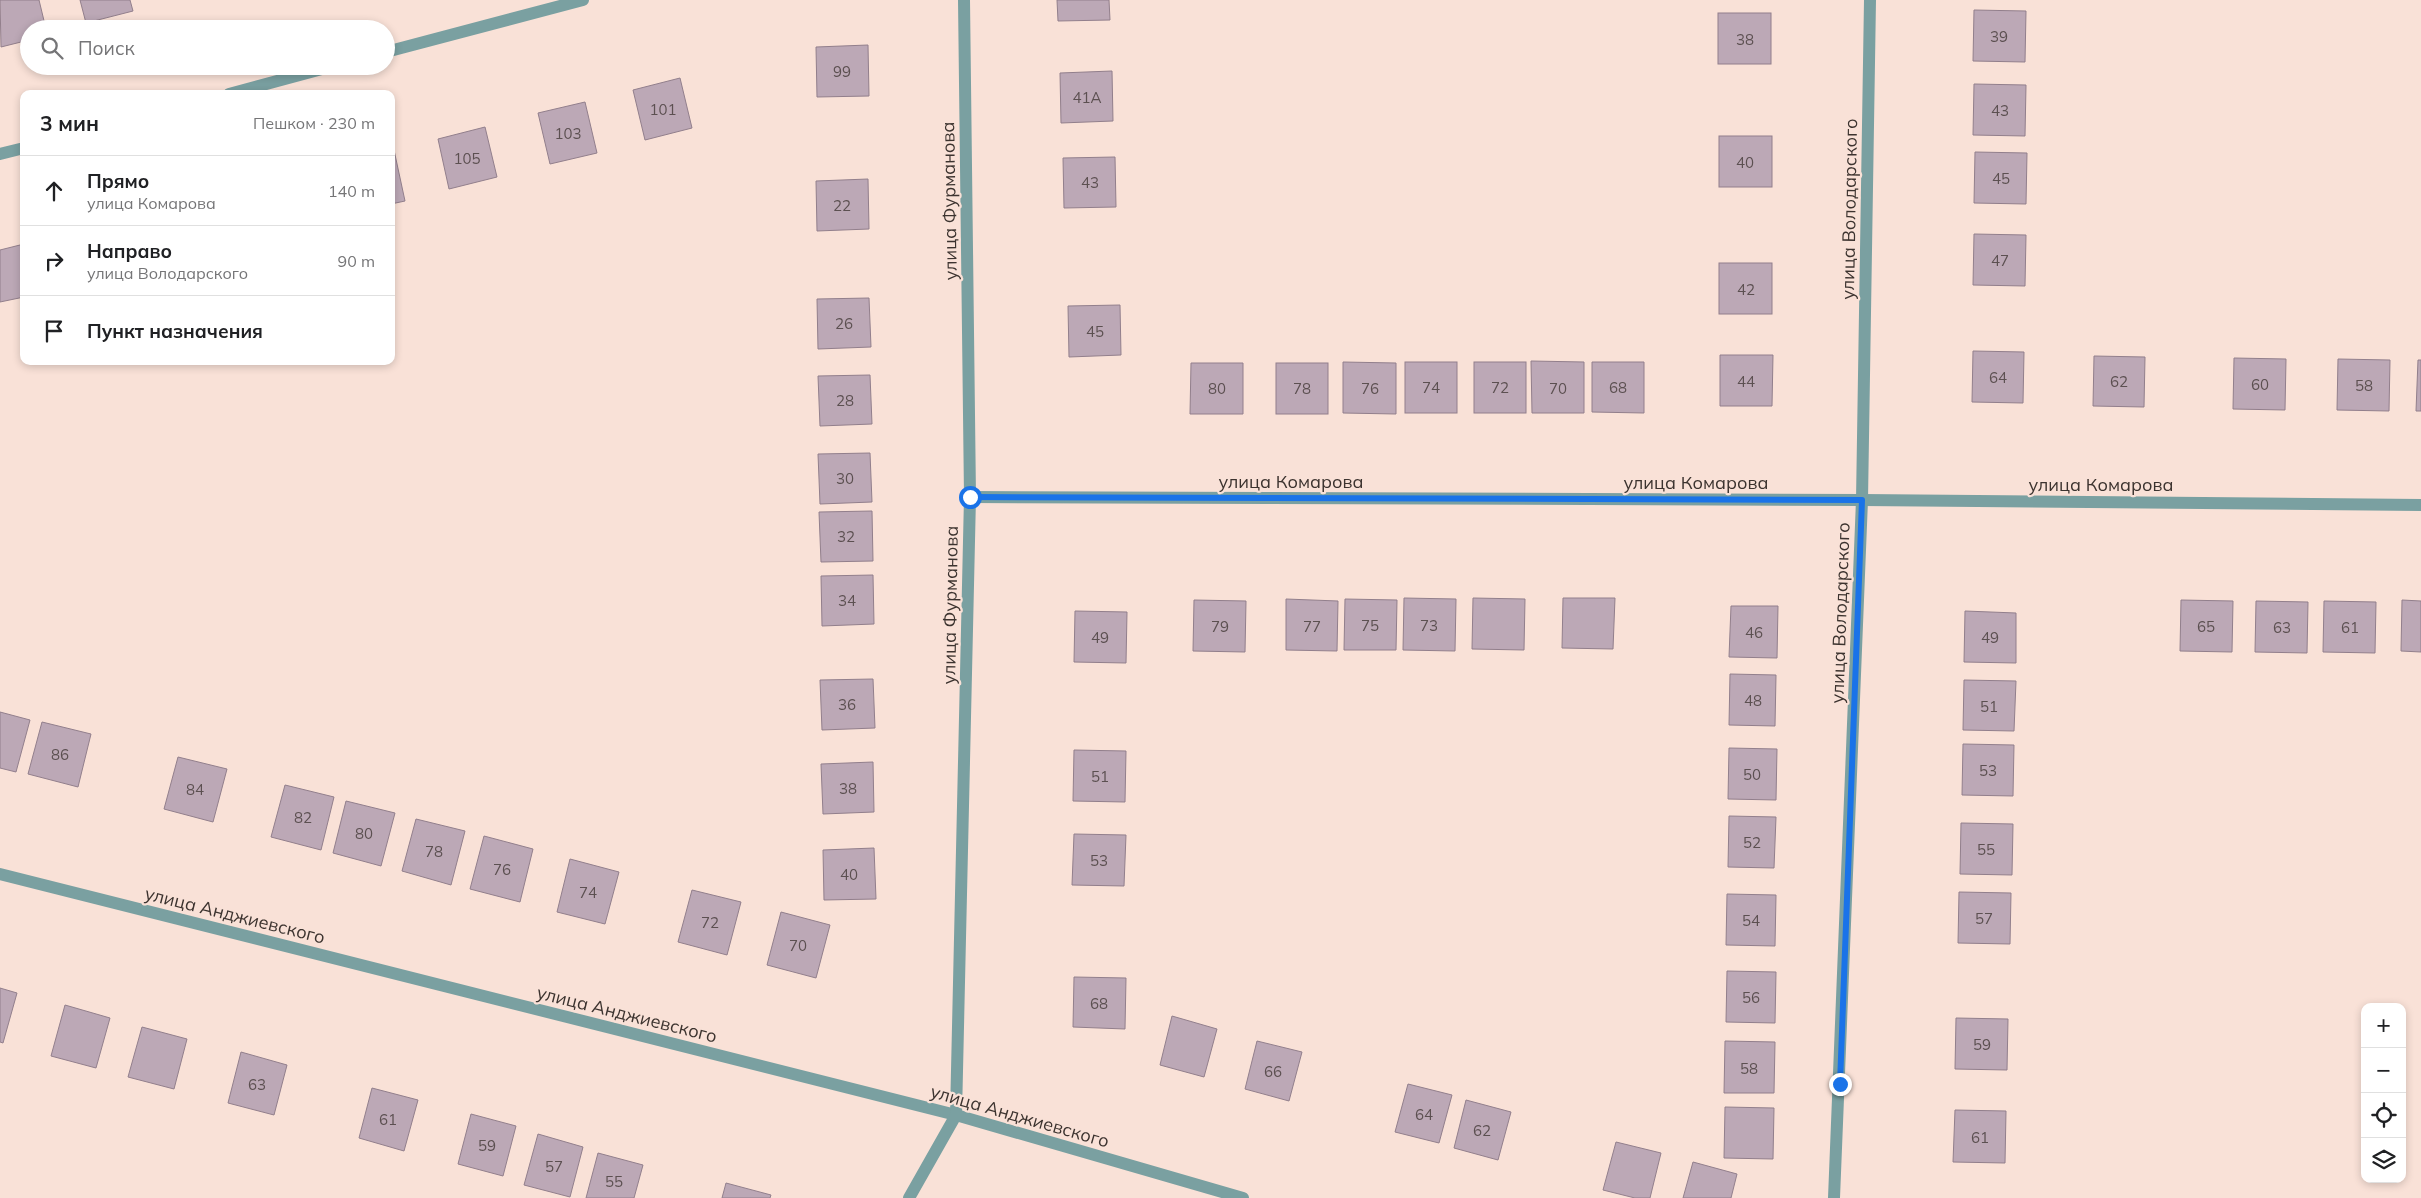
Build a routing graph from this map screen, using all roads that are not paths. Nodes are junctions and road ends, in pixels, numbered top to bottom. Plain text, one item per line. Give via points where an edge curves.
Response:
1 (582, 0) edge
2 (964, 0) edge
3 (1870, 0) edge
4 (395, 50) edge
5 (300, 75) edge
6 (244, 90) edge
7 (20, 149) edge
8 (0, 154) edge
9 (970, 497) junction
10 (1862, 500) junction
11 (2421, 504) edge
12 (0, 874) edge
13 (956, 1115) junction
14 (909, 1198) edge
15 (1243, 1198) edge
16 (1834, 1198) edge

1 - 4 street
2 - 9 street, улица Фурманова
3 - 10 street, улица Володарского
5 - 6 street
7 - 8 street
9 - 10 street, улица Комарова
9 - 13 street, улица Фурманова
10 - 11 street, улица Комарова
10 - 16 street, улица Володарского
12 - 13 street, улица Анджиевского
13 - 14 street, улица Фурманова
13 - 15 street, улица Анджиевского

